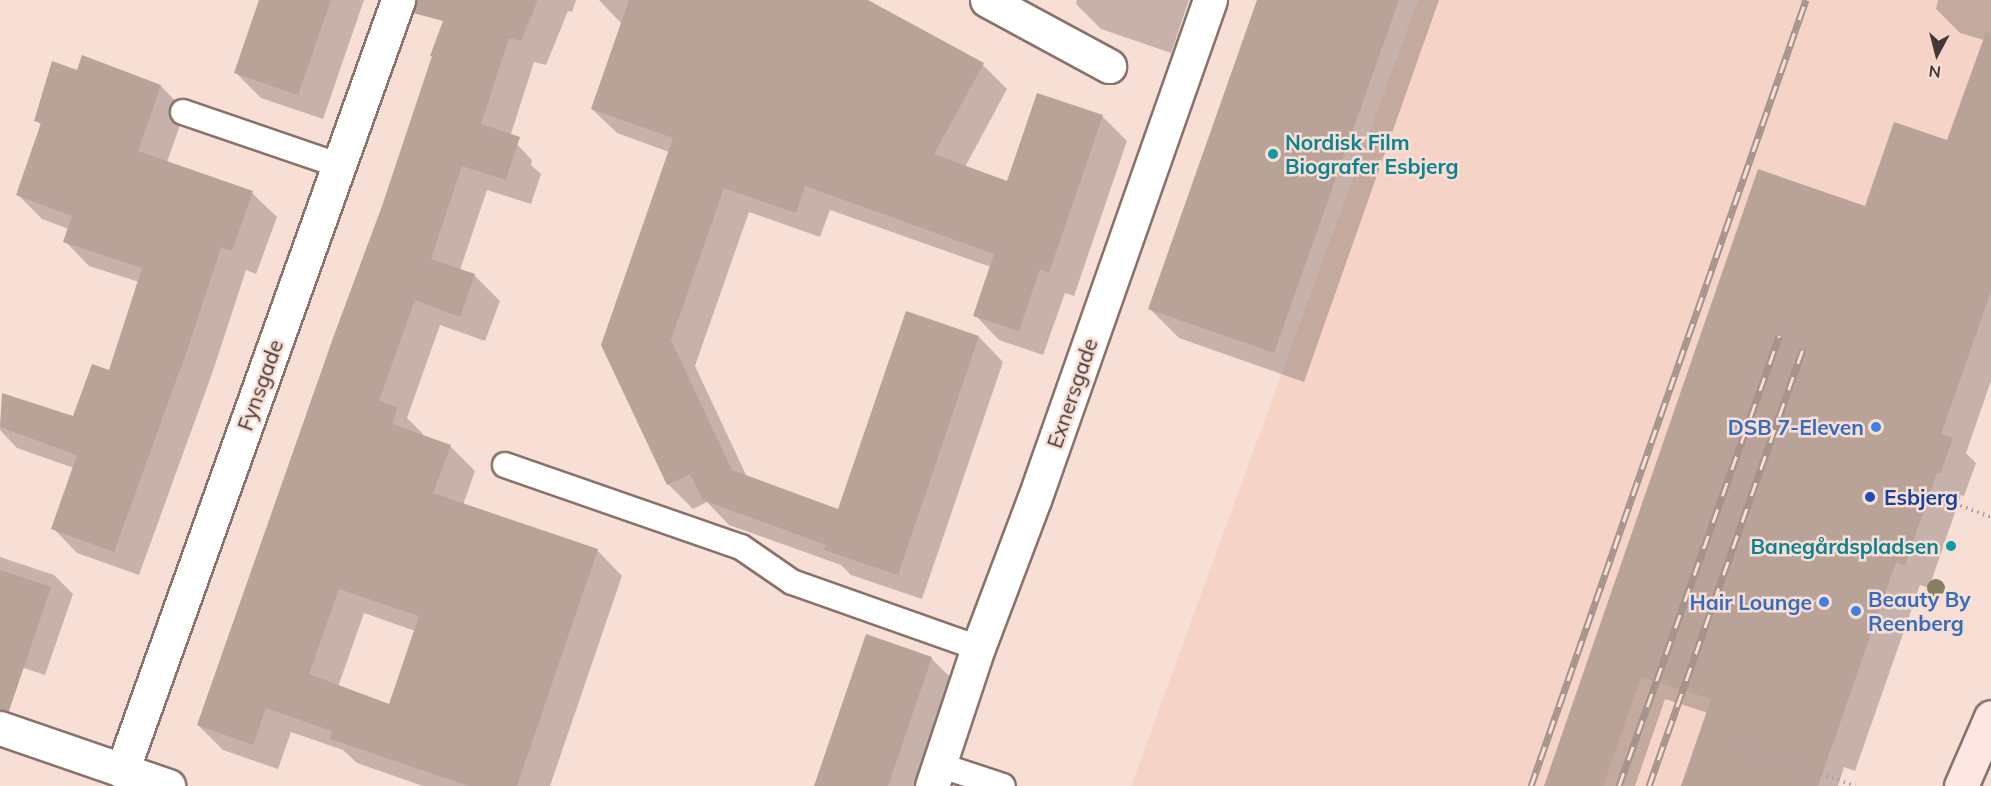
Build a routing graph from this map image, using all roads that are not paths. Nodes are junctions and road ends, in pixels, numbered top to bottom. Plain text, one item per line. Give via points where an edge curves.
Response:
1 (398, 0) edge
2 (987, 0) edge
3 (1210, 0) edge
4 (1109, 66) dead end
5 (183, 111) dead end
6 (338, 165) junction
7 (505, 465) dead end
8 (978, 648) junction
9 (1991, 717) edge
10 (0, 728) edge
11 (122, 771) junction
12 (936, 775) edge
13 (168, 786) edge
14 (1003, 786) edge
15 (1961, 786) edge

1 - 6 street, Fynsgade
2 - 4 street
3 - 8 street, Exnersgade
5 - 6 lane
6 - 11 street, Fynsgade
7 - 8 lane via 741,547 792,582
8 - 12 street, Exnersgade
9 - 15 main road
10 - 11 street
11 - 13 street
12 - 14 lane

